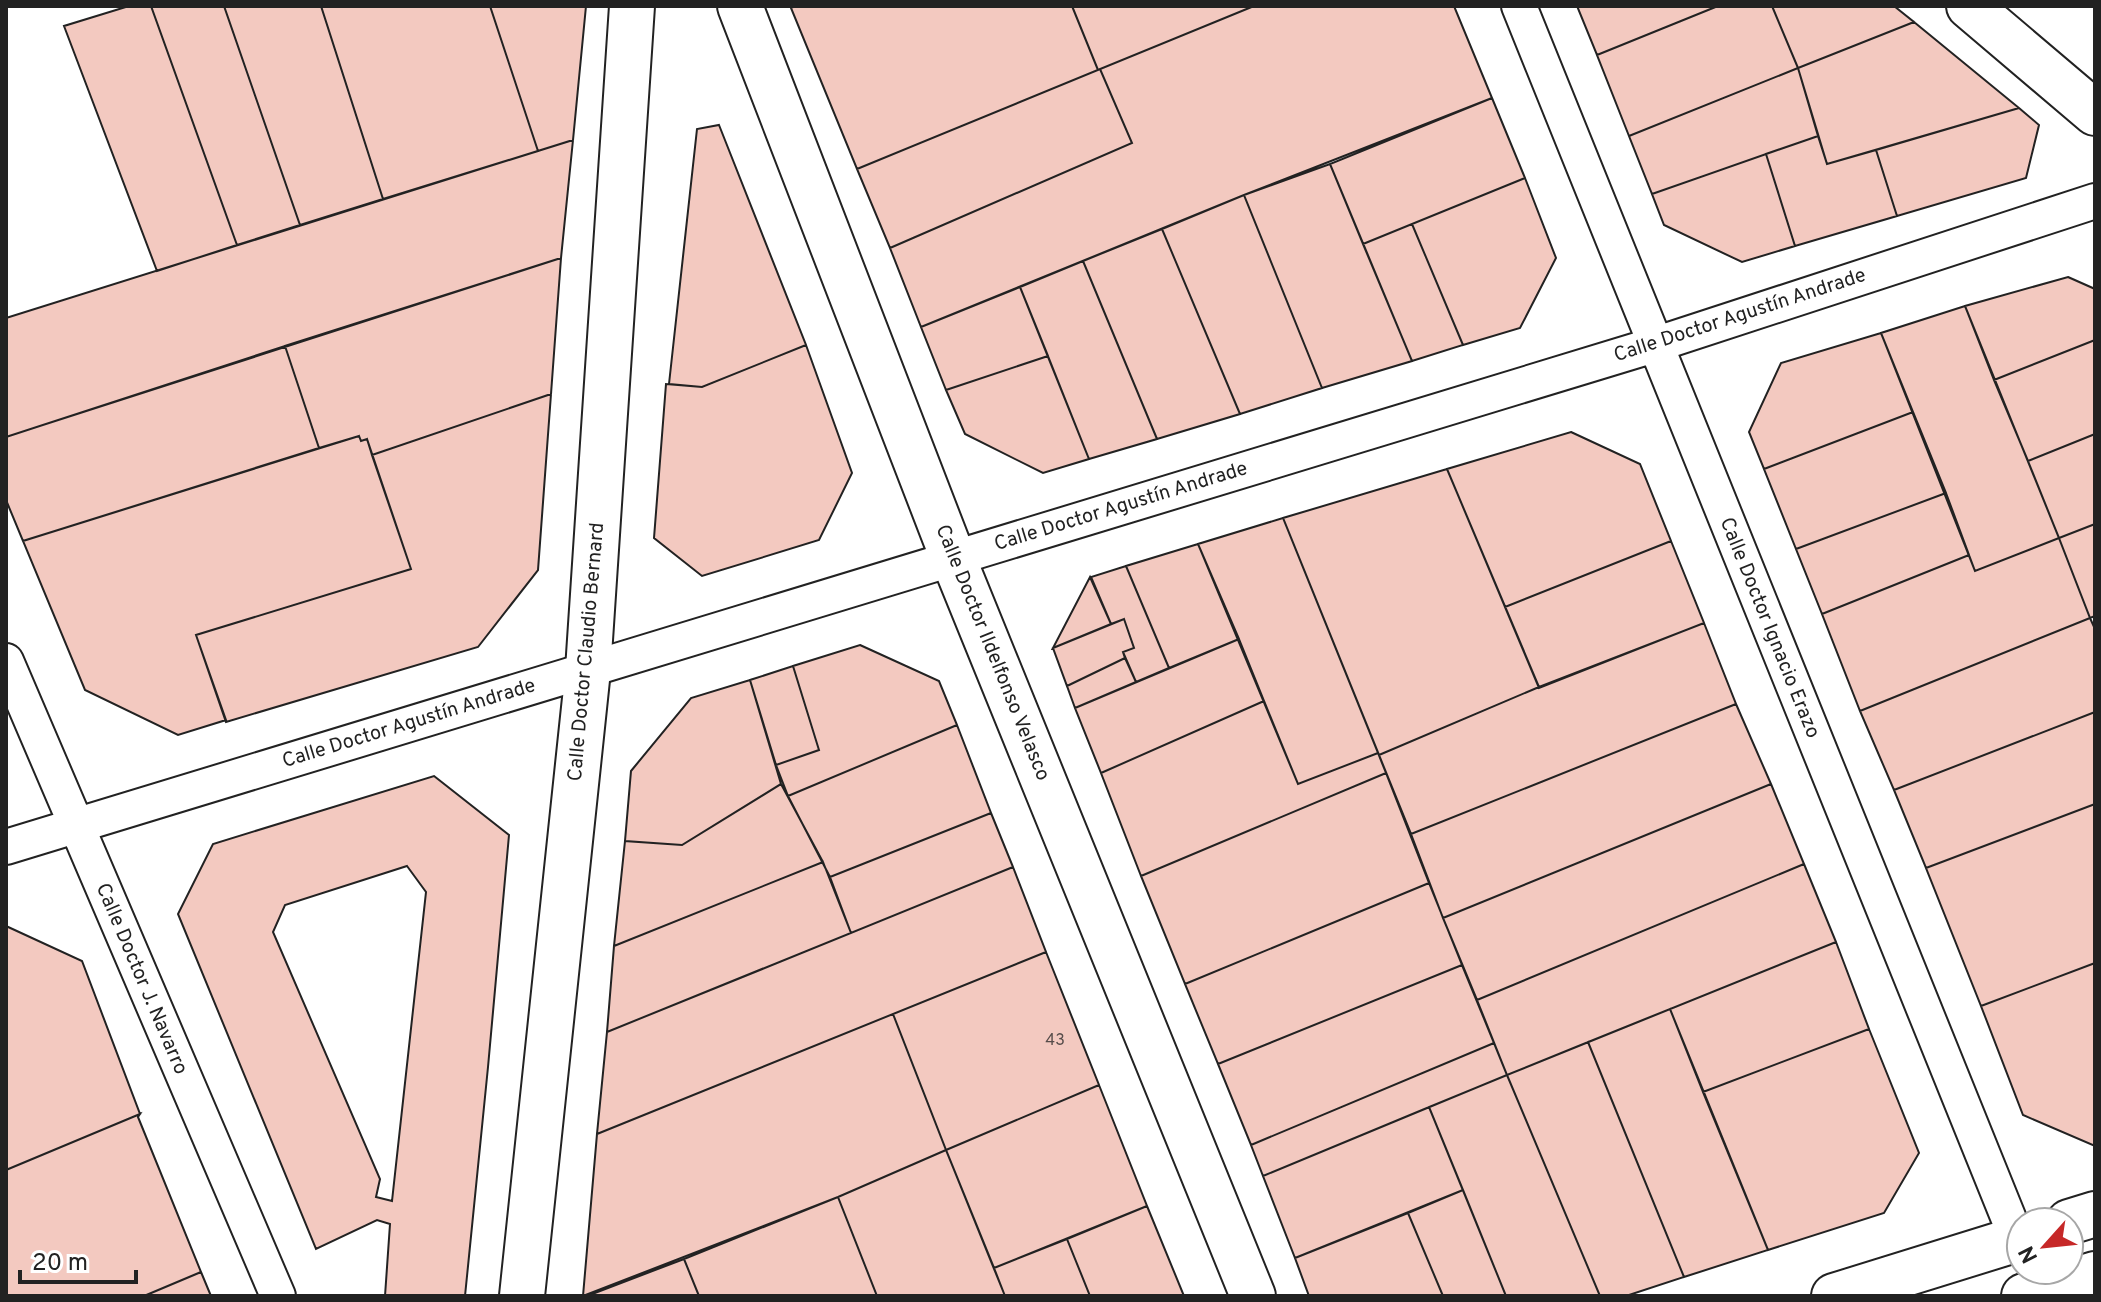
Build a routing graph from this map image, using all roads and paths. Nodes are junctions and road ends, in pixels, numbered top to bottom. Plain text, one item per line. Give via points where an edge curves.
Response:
1 (632, 6) edge
2 (740, 6) edge
3 (1519, 6) edge
4 (1969, 6) edge
5 (2095, 113) edge
6 (2095, 201) edge
7 (1654, 345) junction
8 (953, 558) junction
9 (6, 661) edge
10 (588, 670) junction
11 (75, 826) junction
12 (6, 847) edge
13 (2005, 1215) edge
14 (2005, 1272) edge
15 (278, 1296) edge
16 (522, 1296) edge
17 (1253, 1296) edge
18 (1834, 1296) edge

1 - 10 street, Calle Doctor Claudio Bernard
2 - 8 street, Calle Doctor Ildelfonso Velasco
3 - 7 street, Calle Doctor Ignacio Erazo
4 - 5 street
6 - 7 street, Calle Doctor Agustín Andrade
7 - 8 street, Calle Doctor Agustín Andrade
7 - 13 street, Calle Doctor Ignacio Erazo
8 - 10 street, Calle Doctor Agustín Andrade
8 - 17 street, Calle Doctor Ildelfonso Velasco
9 - 11 street, Calle Doctor J. Navarro
10 - 11 street, Calle Doctor Agustín Andrade
10 - 16 street, Calle Doctor Claudio Bernard
11 - 12 street, Calle Doctor Agustín Andrade
11 - 15 street, Calle Doctor J. Navarro
14 - 18 street

